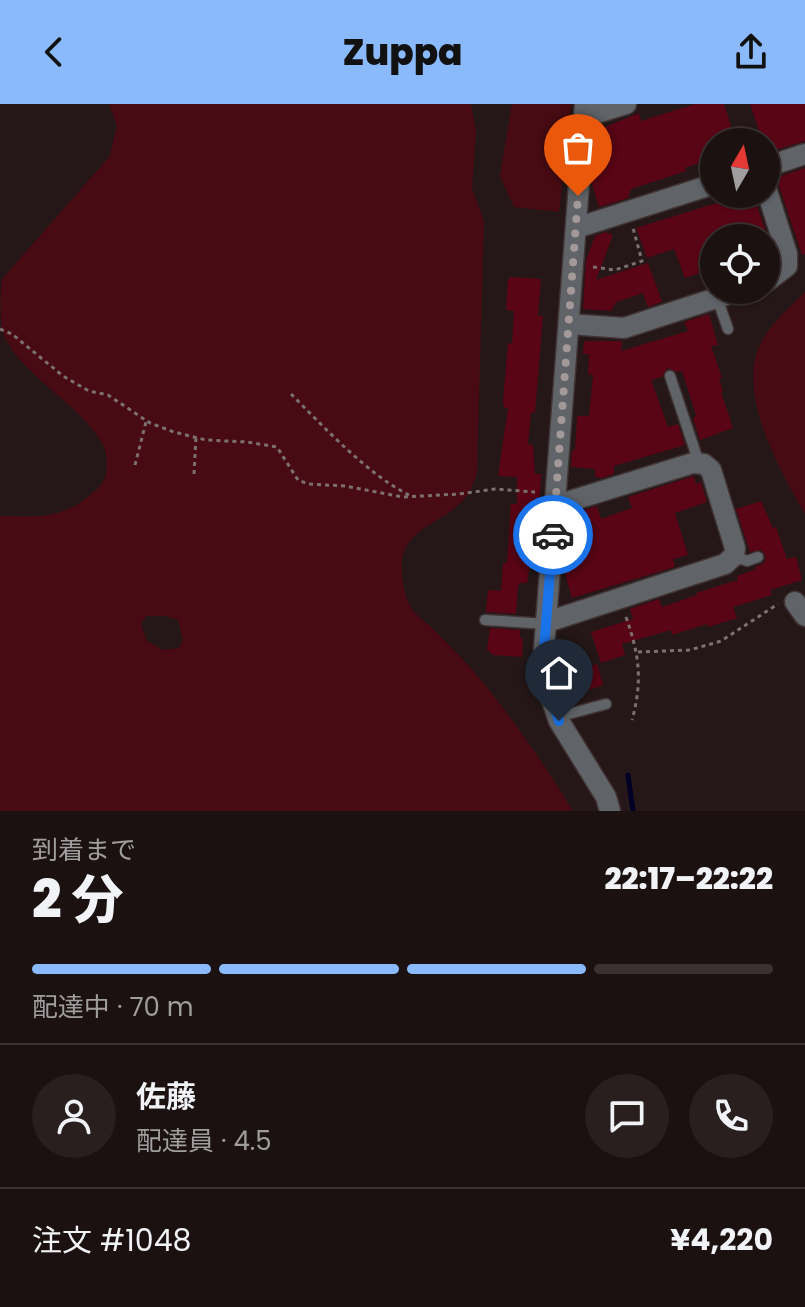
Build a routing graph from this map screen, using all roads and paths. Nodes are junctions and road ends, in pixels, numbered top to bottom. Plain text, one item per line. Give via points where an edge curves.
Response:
1 (626, 104) edge
2 (585, 111) edge
3 (805, 154) edge
4 (780, 162) edge
5 (700, 188) edge
6 (628, 211) junction
7 (576, 228) junction
8 (780, 232) edge
9 (573, 265) junction
10 (780, 271) edge
11 (700, 303) edge
12 (719, 304) edge
13 (569, 324) junction
14 (0, 329) edge
15 (728, 329) dead end
16 (670, 376) dead end
17 (291, 394) dead end
18 (147, 421) junction
19 (196, 437) junction
20 (699, 463) junction
21 (135, 465) dead end
22 (194, 474) dead end
23 (411, 496) junction
24 (555, 500) junction
25 (734, 556) junction
26 (758, 557) dead end
27 (620, 598) junction
28 (795, 607) edge
29 (485, 620) dead end
30 (547, 623) junction
31 (638, 652) junction
32 (606, 704) dead end
33 (557, 717) junction
34 (632, 720) dead end
35 (610, 811) edge

1 - 2 street
2 - 7 street
3 - 4 street
5 - 6 street
6 - 7 street
6 - 9 path via 642,261 615,270
7 - 9 street
8 - 10 street via 787,266
9 - 13 street
11 - 13 street via 624,328
12 - 15 lane
13 - 24 street
14 - 18 path via 63,376 108,395
16 - 20 lane
17 - 23 path via 364,463
18 - 19 path
18 - 21 path
19 - 22 path
19 - 23 path via 277,447 298,480 308,484
20 - 24 street
20 - 25 street via 711,470
23 - 24 path via 495,489
24 - 30 street
25 - 26 lane via 747,561
25 - 27 street via 725,564
27 - 30 street
27 - 31 path
28 - 31 path via 755,616 721,641 690,650
29 - 30 lane
30 - 33 street via 544,649
31 - 34 path via 639,695
32 - 33 lane
33 - 35 street

